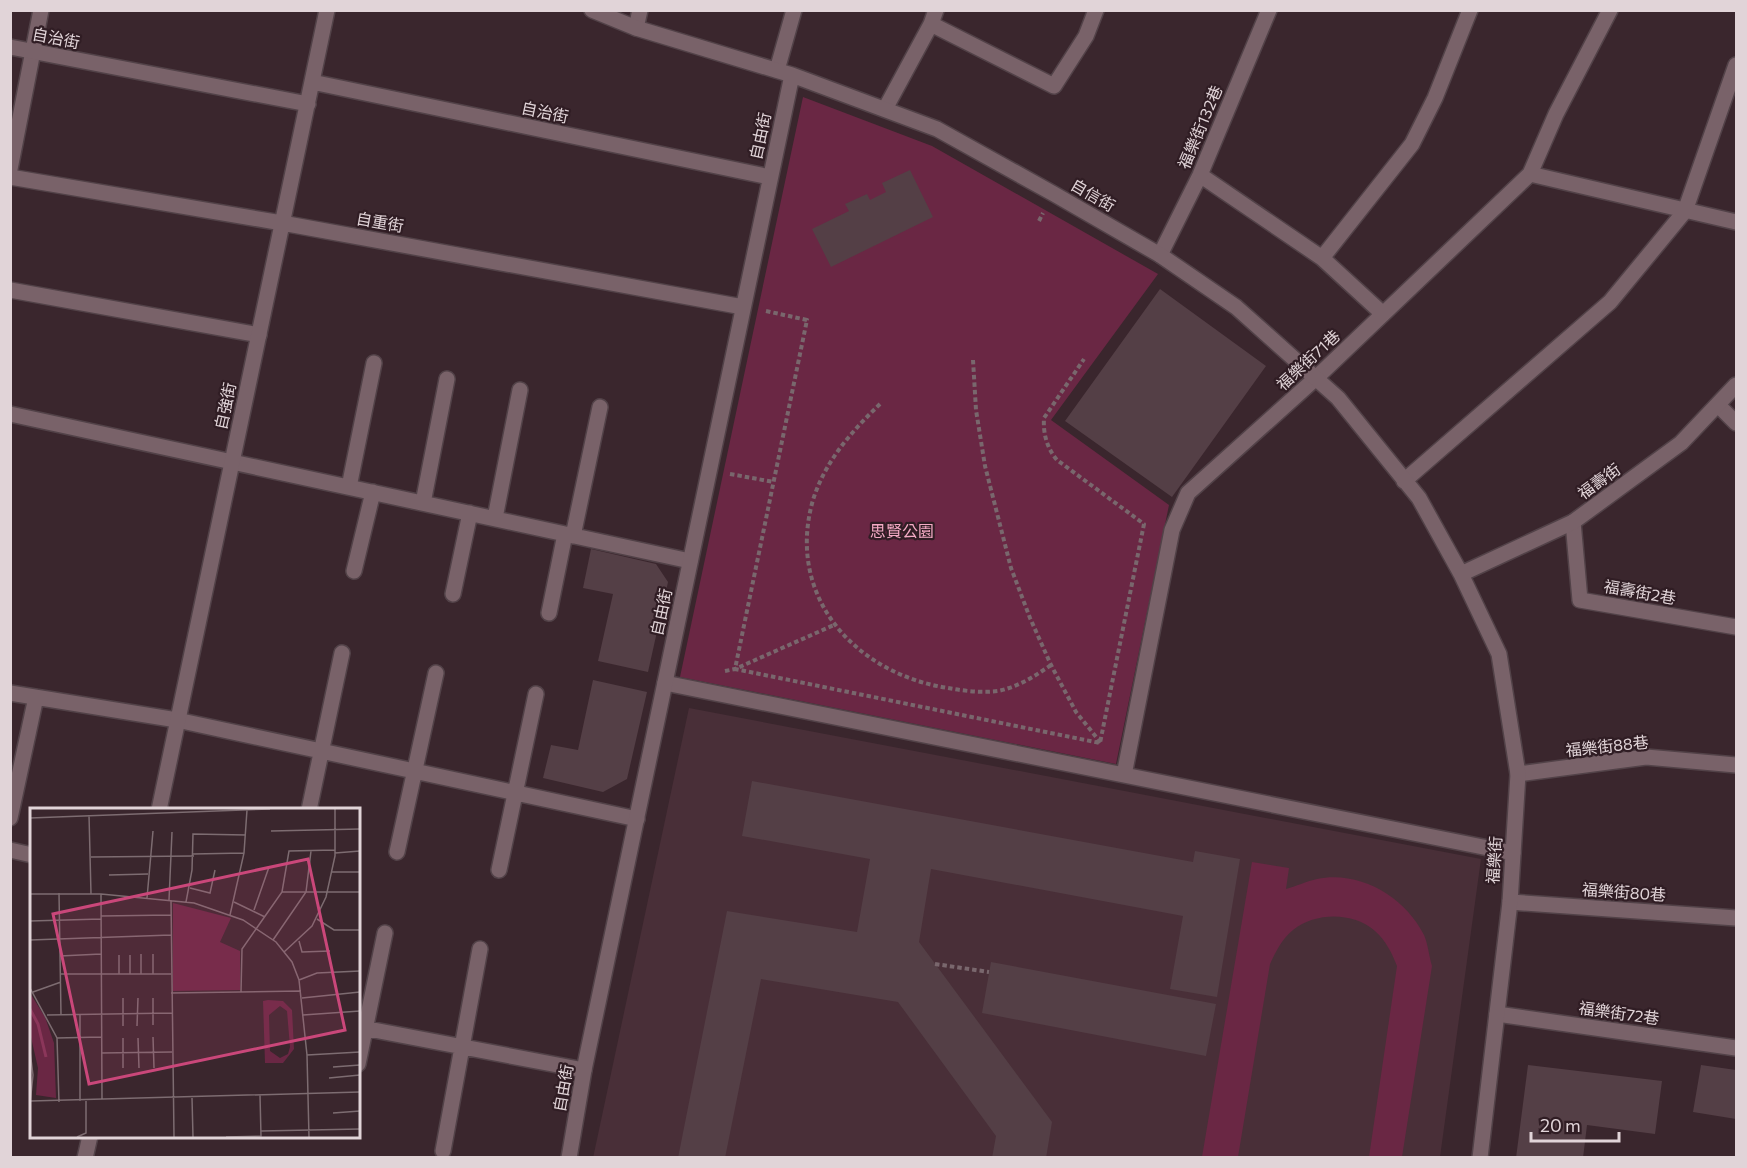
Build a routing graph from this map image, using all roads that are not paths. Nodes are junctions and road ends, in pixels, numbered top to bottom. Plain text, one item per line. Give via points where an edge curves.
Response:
1 (41, 10) edge
2 (327, 10) edge
3 (592, 10) edge
4 (640, 10) edge
5 (794, 10) edge
6 (1096, 10) edge
7 (1269, 10) edge
8 (1470, 10) edge
9 (1610, 12) edge
10 (933, 17) edge
11 (636, 28) junction
12 (10, 47) edge
13 (33, 51) junction
14 (1737, 65) edge
15 (784, 72) junction
16 (312, 82) junction
17 (308, 104) junction
18 (885, 109) junction
19 (10, 169) edge
20 (1530, 174) junction
21 (1200, 175) junction
22 (10, 177) edge
23 (770, 177) junction
24 (1685, 212) junction
25 (1737, 222) edge
26 (282, 223) junction
27 (1160, 255) junction
28 (1322, 258) junction
29 (10, 290) edge
30 (743, 306) junction
31 (1383, 314) junction
32 (259, 335) junction
33 (374, 363) dead end
34 (1316, 378) junction
35 (447, 379) dead end
36 (1737, 385) edge
37 (520, 390) dead end
38 (1718, 405) junction
39 (600, 407) dead end
40 (10, 414) edge
41 (1737, 423) edge
42 (232, 461) junction
43 (1404, 481) junction
44 (349, 487) junction
45 (373, 492) junction
46 (423, 503) junction
47 (470, 513) junction
48 (495, 519) junction
49 (1572, 522) junction
50 (569, 535) junction
51 (690, 561) junction
52 (354, 571) dead end
53 (1461, 574) junction
54 (453, 594) dead end
55 (549, 613) dead end
56 (1737, 627) edge
57 (342, 653) dead end
58 (436, 673) dead end
59 (665, 683) junction
60 (10, 693) edge
61 (536, 694) dead end
62 (36, 697) junction
63 (177, 720) junction
64 (321, 751) junction
65 (1737, 765) edge
66 (415, 772) junction
67 (1518, 774) junction
68 (1124, 775) junction
69 (515, 794) junction
70 (159, 808) edge
71 (309, 808) edge
72 (10, 818) edge
73 (637, 819) junction
74 (10, 850) edge
75 (397, 852) dead end
76 (1513, 853) junction
77 (30, 855) edge
78 (499, 870) dead end
79 (1509, 902) junction
80 (1737, 918) edge
81 (385, 933) dead end
82 (480, 949) dead end
83 (1497, 1014) junction
84 (362, 1027) edge
85 (360, 1046) edge
86 (461, 1046) junction
87 (1737, 1048) edge
88 (584, 1070) junction
89 (90, 1138) edge
90 (443, 1151) dead end
91 (85, 1158) edge
92 (569, 1158) edge
93 (1480, 1158) edge

1 - 13 street
2 - 16 street, 自強街
3 - 11 street, 自信街
4 - 11 street
5 - 15 street, 自由街
6 - 10 street via 1086,36 1054,86
7 - 21 street, 福樂街132巷
8 - 28 street via 1412,144
9 - 20 street, 福樂街71巷 via 1556,114
10 - 18 street
11 - 15 street, 自信街
12 - 13 street, 自治街
13 - 17 street, 自治街
13 - 19 street
14 - 24 street
15 - 18 street, 自信街
15 - 23 street, 自由街
16 - 17 street, 自強街
16 - 23 street, 自治街
17 - 26 street, 自強街
18 - 27 street, 自信街 via 937,129
20 - 24 street
20 - 31 street, 福樂街71巷
21 - 27 street, 福樂街132巷
21 - 28 street
22 - 26 street, 自重街
23 - 30 street, 自由街
24 - 25 street
24 - 43 street via 1610,302
26 - 30 street, 自重街
26 - 32 street, 自強街
27 - 34 street, 自信街 via 1236,307
28 - 31 street
29 - 32 street
30 - 51 street, 自由街
31 - 34 street, 福樂街71巷
32 - 42 street, 自強街
33 - 44 street
34 - 43 street, 自信街 via 1338,398
34 - 68 street, 福樂街71巷 via 1188,493 1172,530
35 - 46 street
36 - 38 street, 福壽街
37 - 48 street
38 - 41 street
38 - 49 street, 福壽街 via 1681,443
39 - 50 street
40 - 42 street
42 - 44 street
42 - 63 street, 自強街
43 - 53 street, 自信街 via 1419,498
44 - 45 street
45 - 46 street
45 - 52 street
46 - 47 street
47 - 48 street
47 - 54 street
48 - 50 street
49 - 53 street, 福壽街
49 - 56 street, 福壽街2巷 via 1580,600
50 - 51 street
50 - 55 street
51 - 59 street, 自由街
53 - 67 street, 福樂街 via 1499,654
57 - 64 street
58 - 66 street
59 - 68 street
59 - 73 street, 自由街
60 - 62 street
61 - 69 street
62 - 63 street
62 - 72 street
63 - 64 street
63 - 70 street, 自強街
64 - 66 street
64 - 71 street
65 - 67 street, 福樂街88巷 via 1646,757
66 - 69 street
66 - 75 street
67 - 76 street, 福樂街
68 - 76 street
69 - 73 street
69 - 78 street
73 - 88 street, 自由街
74 - 77 street
76 - 79 street, 福樂街
79 - 80 street, 福樂街80巷
79 - 83 street, 福樂街
81 - 84 street
82 - 86 street
83 - 87 street, 福樂街72巷
83 - 93 street, 福樂街
84 - 85 street
84 - 86 street
86 - 88 street
86 - 90 street
88 - 92 street, 自由街
89 - 91 street

